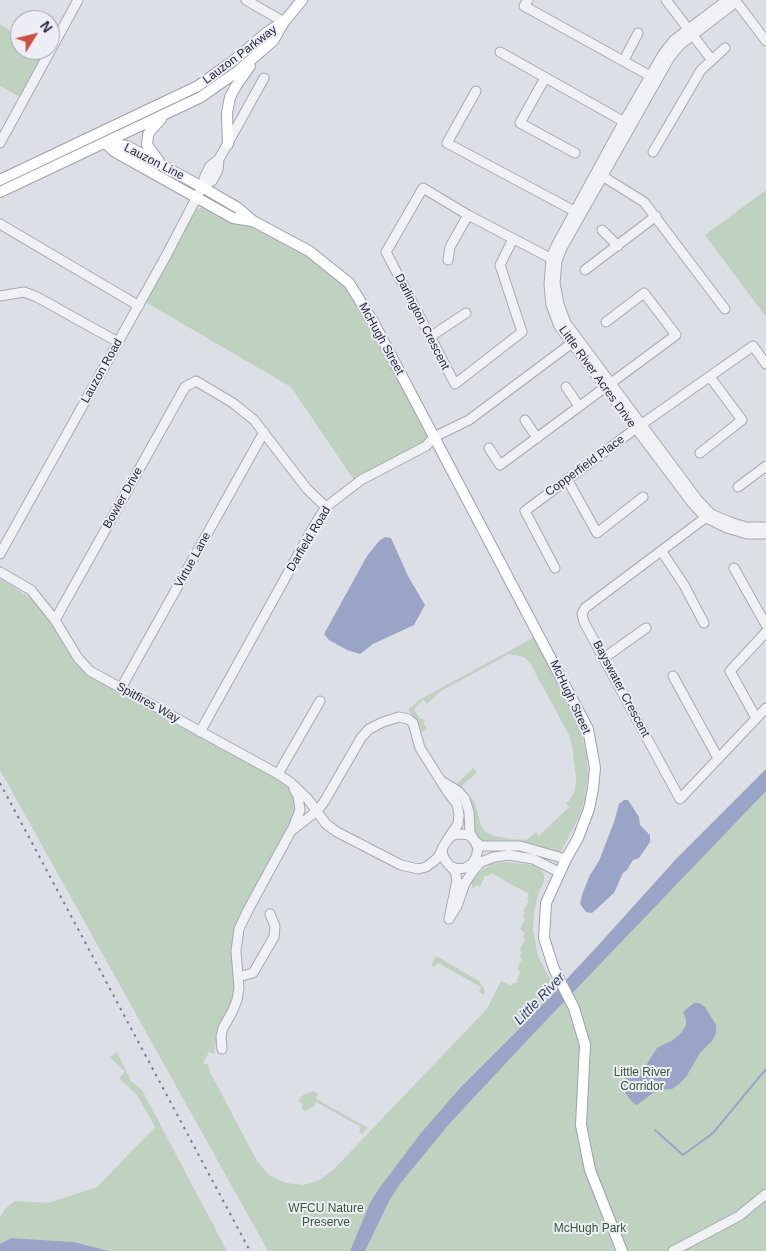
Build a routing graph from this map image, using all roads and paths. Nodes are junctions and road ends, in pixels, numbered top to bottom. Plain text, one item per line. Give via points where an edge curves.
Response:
1 (78, 0) edge
2 (246, 0) edge
3 (302, 0) edge
4 (528, 0) edge
5 (666, 0) edge
6 (727, 0) edge
7 (735, 0) edge
8 (284, 22) junction
9 (691, 32) junction
10 (638, 33) dead end
11 (766, 41) edge
12 (725, 48) dead end
13 (500, 52) dead end
14 (258, 55) junction
15 (711, 59) junction
16 (624, 60) junction
17 (654, 77) junction
18 (264, 78) dead end
19 (545, 78) junction
20 (476, 91) dead end
21 (169, 112) junction
22 (627, 123) junction
23 (102, 138) junction
24 (0, 143) edge
25 (228, 144) junction
26 (653, 152) dead end
27 (575, 154) dead end
28 (162, 165) junction
29 (599, 174) junction
30 (0, 180) edge
31 (202, 187) junction
32 (0, 192) edge
33 (196, 197) junction
34 (578, 213) junction
35 (468, 215) junction
36 (656, 216) junction
37 (253, 221) junction
38 (0, 224) edge
39 (602, 230) dead end
40 (514, 239) junction
41 (618, 246) junction
42 (448, 260) dead end
43 (554, 260) junction
44 (585, 270) dead end
45 (0, 296) edge
46 (139, 306) junction
47 (724, 309) dead end
48 (466, 313) dead end
49 (606, 322) dead end
50 (430, 338) junction
51 (575, 341) junction
52 (118, 342) junction
53 (766, 364) edge
54 (710, 377) junction
55 (609, 386) junction
56 (566, 387) dead end
57 (579, 406) junction
58 (525, 420) dead end
59 (639, 427) junction
60 (264, 432) junction
61 (434, 437) junction
62 (537, 438) junction
63 (489, 448) dead end
64 (700, 452) dead end
65 (766, 466) edge
66 (567, 479) junction
67 (738, 488) dead end
68 (643, 497) dead end
69 (326, 507) junction
70 (709, 516) junction
71 (766, 527) edge
72 (766, 534) edge
73 (662, 552) junction
74 (0, 554) edge
75 (555, 568) dead end
76 (734, 568) dead end
77 (0, 572) edge
78 (55, 620) junction
79 (704, 622) dead end
80 (766, 625) edge
81 (646, 628) dead end
82 (766, 632) edge
83 (604, 658) junction
84 (673, 676) dead end
85 (121, 688) junction
86 (320, 701) dead end
87 (766, 708) edge
88 (756, 718) junction
89 (200, 732) junction
90 (718, 758) junction
91 (278, 774) junction
92 (440, 780) junction
93 (290, 782) junction
94 (317, 811) junction
95 (291, 831) junction
96 (475, 841) junction
97 (445, 843) junction
98 (566, 859) junction
99 (476, 863) junction
100 (401, 865) junction
101 (450, 866) junction
102 (559, 872) junction
103 (270, 914) dead end
104 (238, 977) junction
105 (222, 1049) dead end
106 (766, 1194) edge
107 (622, 1251) edge
108 (673, 1251) edge

1 - 24 street
2 - 8 street
3 - 8 main road
4 - 16 street via 524,6
5 - 9 street
6 - 9 street, Little River Acres Drive
7 - 9 street, Little River Acres Drive
7 - 11 street
8 - 14 main road, Lauzon Parkway via 273,41
8 - 23 main road, Lauzon Parkway via 266,32 198,86
9 - 15 street
9 - 17 street, Little River Acres Drive
10 - 16 street
12 - 15 street
13 - 19 street
14 - 21 main road, Lauzon Parkway via 201,96
14 - 25 main road via 230,97
15 - 26 street via 701,70
16 - 17 street
17 - 22 street, Little River Acres Drive
18 - 25 street, Lauzon Road
19 - 22 street
19 - 27 street via 520,123
20 - 34 street via 448,142
21 - 23 main road, Lauzon Parkway
21 - 28 main road via 148,135 147,145
22 - 29 street, Little River Acres Drive
23 - 28 main road, Lauzon Line via 127,146
23 - 30 main road, Lauzon Parkway
23 - 32 main road, Lauzon Parkway
23 - 33 main road, Lauzon Line via 115,152
25 - 31 street, Lauzon Road via 212,181
28 - 31 main road, Lauzon Line
29 - 34 street, Little River Acres Drive
29 - 36 street via 644,202
31 - 33 street, Lauzon Road
31 - 37 main road, McHugh Street
33 - 37 main road, McHugh Street via 232,218
33 - 46 street, Lauzon Road
34 - 43 street, Little River Acres Drive
35 - 40 street, Darlington Crescent
35 - 42 street via 450,247
35 - 50 street, Darlington Crescent via 423,188 386,252
36 - 41 street
36 - 47 street
37 - 61 main road, McHugh Street via 309,251 349,284 375,325
38 - 46 street
39 - 41 street
40 - 43 street, Darlington Crescent
40 - 50 street, Darlington Crescent via 500,266 522,332 455,384
41 - 44 street
43 - 51 street, Little River Acres Drive via 549,285 551,305 559,326
45 - 52 street via 24,292 37,296
46 - 52 street, Lauzon Road
48 - 50 street
49 - 55 street via 644,293 676,335
51 - 55 street, Little River Acres Drive
51 - 61 street, Darfield Road via 468,420
52 - 74 street, Lauzon Road
53 - 54 street, Copperfield Place via 753,346
54 - 59 street, Copperfield Place
54 - 64 street via 742,420
55 - 57 street
55 - 59 street, Little River Acres Drive
56 - 57 street
57 - 62 street
58 - 62 street
59 - 66 street, Copperfield Place
59 - 70 street, Little River Acres Drive via 692,503
60 - 69 street via 307,489
60 - 78 street, Bowler Drive via 233,402 196,381 185,387
60 - 85 street, Virtue Lane
61 - 69 street, Darfield Road via 426,446 361,480
61 - 98 main road, McHugh Street via 588,730 595,768 593,789 578,838
62 - 63 street via 500,466
65 - 67 street
66 - 68 street via 597,533
66 - 75 street, Copperfield Place via 524,511
69 - 89 street, Darfield Road
70 - 71 street, Little River Acres Drive via 746,527
70 - 72 street, Little River Acres Drive via 727,528 747,534
70 - 73 street, Bayswater Crescent
73 - 79 street
73 - 83 street, Bayswater Crescent via 585,608 582,614 584,622
76 - 80 street
77 - 78 street, Spitfires Way via 31,590
78 - 85 street, Spitfires Way via 78,658 90,671
81 - 83 street
82 - 88 street via 730,671
83 - 90 street, Bayswater Crescent via 680,799
84 - 90 street
85 - 89 street, Spitfires Way
86 - 91 street
87 - 88 street, Bayswater Crescent
88 - 90 street, Bayswater Crescent
89 - 91 street, Spitfires Way
91 - 93 street, Spitfires Way
92 - 94 street via 420,748 413,724 400,717 376,725 361,738
92 - 96 street via 458,791 465,800 470,833
92 - 97 street via 457,804 459,814 458,824
93 - 94 street, Spitfires Way
93 - 95 street via 298,796 300,810
94 - 95 street
94 - 100 street, Spitfires Way via 336,832
95 - 104 street via 240,929 236,951
96 - 97 street via 469,835 461,834 453,835
96 - 98 street via 481,846 520,846
96 - 99 street via 478,849
97 - 100 street via 439,856 426,867 418,869
97 - 101 street via 442,853
98 - 102 main road, McHugh Street
99 - 101 street via 457,869
99 - 101 street via 449,919 456,880 455,871
99 - 102 street via 509,854 533,859
100 - 101 street, Spitfires Way via 408,872 417,874 426,873 441,863
102 - 107 main road, McHugh Street via 546,903 544,938 554,969 574,1008 585,1045 581,1125 590,1170
103 - 104 street via 275,926 274,937 253,973
104 - 105 street via 236,1000 223,1028
106 - 108 street via 738,1216

